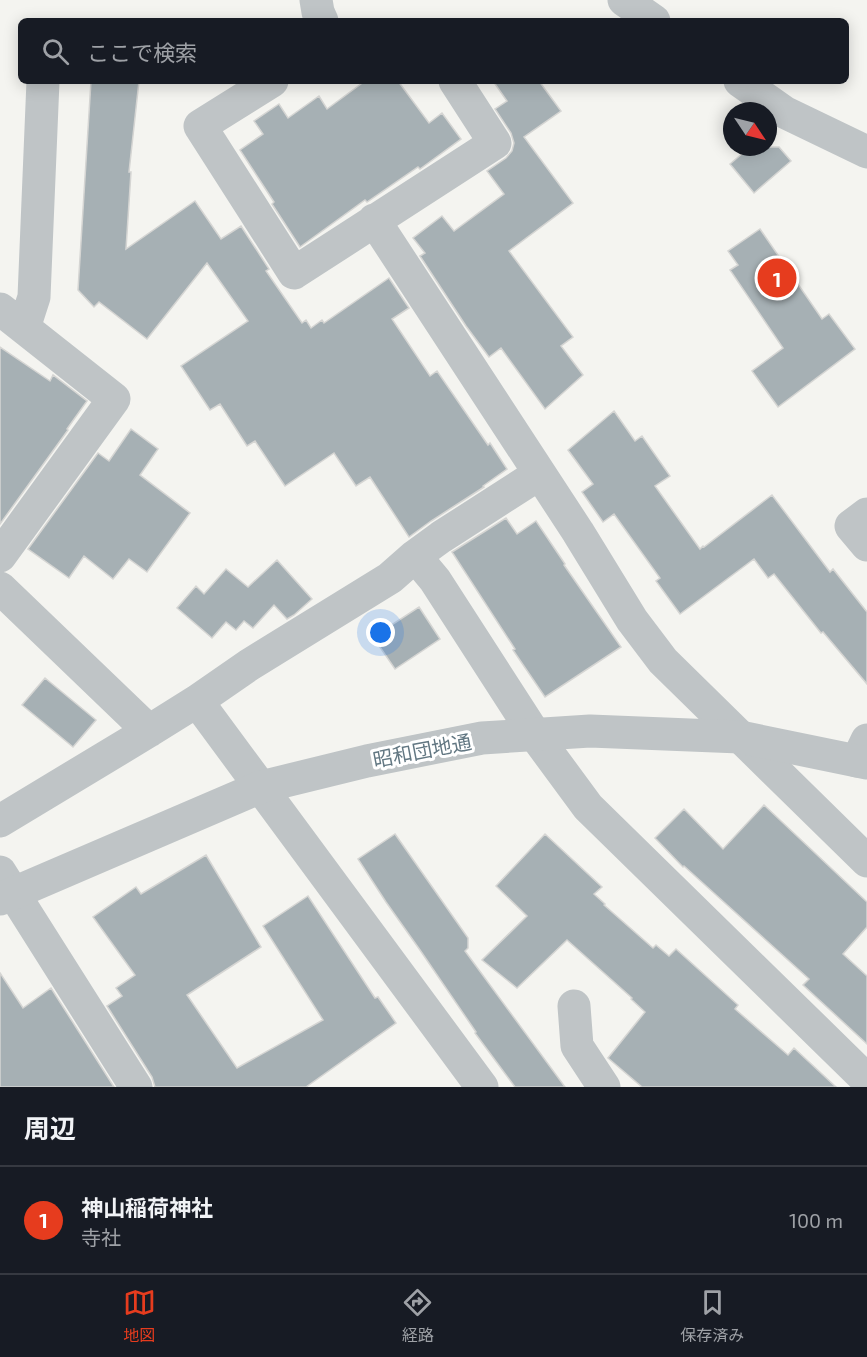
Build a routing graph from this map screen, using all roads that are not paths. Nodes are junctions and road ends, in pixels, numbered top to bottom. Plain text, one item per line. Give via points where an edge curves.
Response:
1 (316, 0) edge
2 (624, 0) edge
3 (321, 18) edge
4 (650, 18) edge
5 (43, 84) edge
6 (267, 84) edge
7 (457, 84) edge
8 (744, 84) edge
9 (867, 152) edge
10 (374, 220) junction
11 (12, 318) edge
12 (539, 474) junction
13 (867, 514) edge
14 (867, 545) edge
15 (0, 556) edge
16 (415, 556) junction
17 (0, 588) edge
18 (197, 701) junction
19 (149, 731) junction
20 (535, 735) junction
21 (740, 737) junction
22 (864, 754) edge
23 (261, 787) junction
24 (0, 821) edge
25 (867, 861) edge
26 (4, 888) edge
27 (574, 1006) dead end
28 (867, 1080) edge
29 (136, 1087) edge
30 (482, 1087) edge
31 (604, 1087) edge

1 - 3 street
2 - 4 street
5 - 11 street via 34,297
6 - 10 street via 200,126 294,273
7 - 10 street via 495,143
8 - 9 street via 784,112
10 - 12 street
11 - 15 street via 114,399
12 - 16 street
12 - 21 street via 632,620 663,661
13 - 14 street via 851,526
16 - 18 street via 390,578
16 - 20 street via 435,580
17 - 19 street
18 - 19 street
18 - 23 street
19 - 24 street
20 - 21 street, 昭和団地通 via 590,731
20 - 23 street, 昭和団地通 via 482,738 367,760
20 - 28 street via 588,807
21 - 22 street, 昭和団地通
21 - 25 street
23 - 26 street, 昭和団地通
23 - 30 street
26 - 29 street
27 - 31 street via 577,1046

